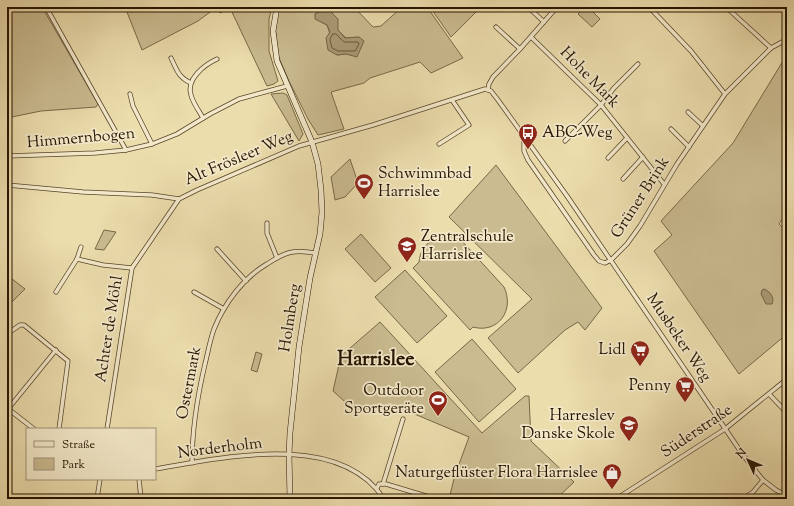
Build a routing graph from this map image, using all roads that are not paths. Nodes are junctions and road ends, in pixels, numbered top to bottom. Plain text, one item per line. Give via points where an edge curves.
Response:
1 (46, 7) edge
2 (277, 7) edge
3 (528, 7) edge
4 (557, 7) edge
5 (649, 7) edge
6 (726, 7) edge
7 (544, 22) junction
8 (496, 26) dead end
9 (531, 36) junction
10 (787, 43) edge
11 (771, 48) junction
12 (520, 49) junction
13 (171, 58) dead end
14 (217, 59) dead end
15 (638, 64) dead end
16 (191, 82) junction
17 (287, 86) junction
18 (488, 90) junction
19 (130, 94) dead end
20 (725, 94) junction
21 (452, 100) junction
22 (601, 105) junction
23 (688, 112) dead end
24 (203, 118) junction
25 (703, 126) junction
26 (671, 128) dead end
27 (524, 136) junction
28 (627, 138) junction
29 (564, 141) dead end
30 (312, 142) junction
31 (152, 144) junction
32 (439, 144) dead end
33 (689, 147) junction
34 (126, 150) junction
35 (7, 156) edge
36 (608, 158) dead end
37 (643, 158) junction
38 (623, 179) dead end
39 (664, 184) junction
40 (7, 185) edge
41 (179, 199) junction
42 (267, 223) dead end
43 (81, 247) dead end
44 (217, 249) dead end
45 (315, 253) junction
46 (277, 258) junction
47 (77, 259) junction
48 (611, 260) junction
49 (132, 268) junction
50 (246, 280) junction
51 (56, 292) dead end
52 (194, 292) dead end
53 (224, 309) junction
54 (7, 334) edge
55 (56, 350) junction
56 (787, 379) edge
57 (769, 394) junction
58 (7, 408) edge
59 (787, 413) edge
60 (403, 419) dead end
61 (33, 428) edge
62 (59, 428) edge
63 (107, 428) edge
64 (726, 429) junction
65 (289, 454) junction
66 (192, 463) junction
67 (156, 470) edge
68 (100, 480) edge
69 (139, 480) edge
70 (763, 480) junction
71 (383, 484) junction
72 (376, 488) junction
73 (787, 496) edge
74 (97, 499) edge
75 (141, 499) edge
76 (290, 499) edge
77 (384, 499) edge
78 (436, 499) edge
79 (616, 499) edge
80 (743, 499) edge

1 - 34 street
2 - 17 street, Holmberg via 273,30 275,51
3 - 7 street
4 - 7 street
5 - 20 street via 691,51
6 - 11 street
7 - 9 street
8 - 12 street
9 - 12 street
9 - 22 street, Hohe Mark
10 - 11 street, Grüner Brink via 782,42
11 - 20 street, Grüner Brink
12 - 18 street via 493,77
13 - 16 street via 179,75
14 - 16 street via 206,65
15 - 22 street
16 - 24 street via 191,96
17 - 24 street, Himmernbogen via 239,99
17 - 30 street, Holmberg
18 - 21 street, Alt Frösleer Weg
18 - 27 street, Musbeker Weg
19 - 31 street via 132,106
20 - 25 street, Grüner Brink
21 - 30 street, Alt Frösleer Weg
21 - 32 street via 468,125
22 - 28 street, Hohe Mark
22 - 29 street
23 - 25 street
24 - 31 street, Himmernbogen via 177,134
25 - 33 street, Grüner Brink
26 - 33 street, Grüner Brink
27 - 48 street, Musbeker Weg
27 - 48 street, Musbeker Weg via 524,151 528,160 594,255 605,263
28 - 36 street
28 - 37 street, Hohe Mark
30 - 41 street, Alt Frösleer Weg
30 - 45 street, Holmberg via 322,190 320,234
31 - 34 street, Himmernbogen
33 - 39 street, Grüner Brink
34 - 35 street, Himmernbogen
37 - 38 street
37 - 39 street, Hohe Mark
39 - 48 street, Grüner Brink via 640,226
40 - 41 street, Alt Frösleer Weg
41 - 49 street, Achter de Möhl
42 - 46 street via 267,233
43 - 47 street
44 - 50 street
45 - 46 street, Ostermark via 295,250
45 - 65 street, Holmberg via 302,324
46 - 50 street, Ostermark via 255,271
47 - 49 street via 103,266
47 - 51 street
48 - 64 street, Musbeker Weg
49 - 63 street, Achter de Möhl
50 - 53 street, Ostermark
52 - 53 street
53 - 66 street, Ostermark via 212,337 201,382 192,436
54 - 55 street via 22,324
55 - 58 street
55 - 62 street via 68,362
56 - 57 street, Süderstraße
57 - 59 street
57 - 64 street, Süderstraße
58 - 61 street
60 - 71 street
64 - 70 street, Musbeker Weg
64 - 79 street, Süderstraße
65 - 66 street, Norderholm
65 - 72 street, Norderholm via 339,464 360,474
65 - 76 street, Holmberg
66 - 67 street, Norderholm
68 - 74 street
69 - 75 street
70 - 73 street, Musbeker Weg
70 - 80 street
71 - 72 street
71 - 78 street
72 - 77 street, Norderholm

